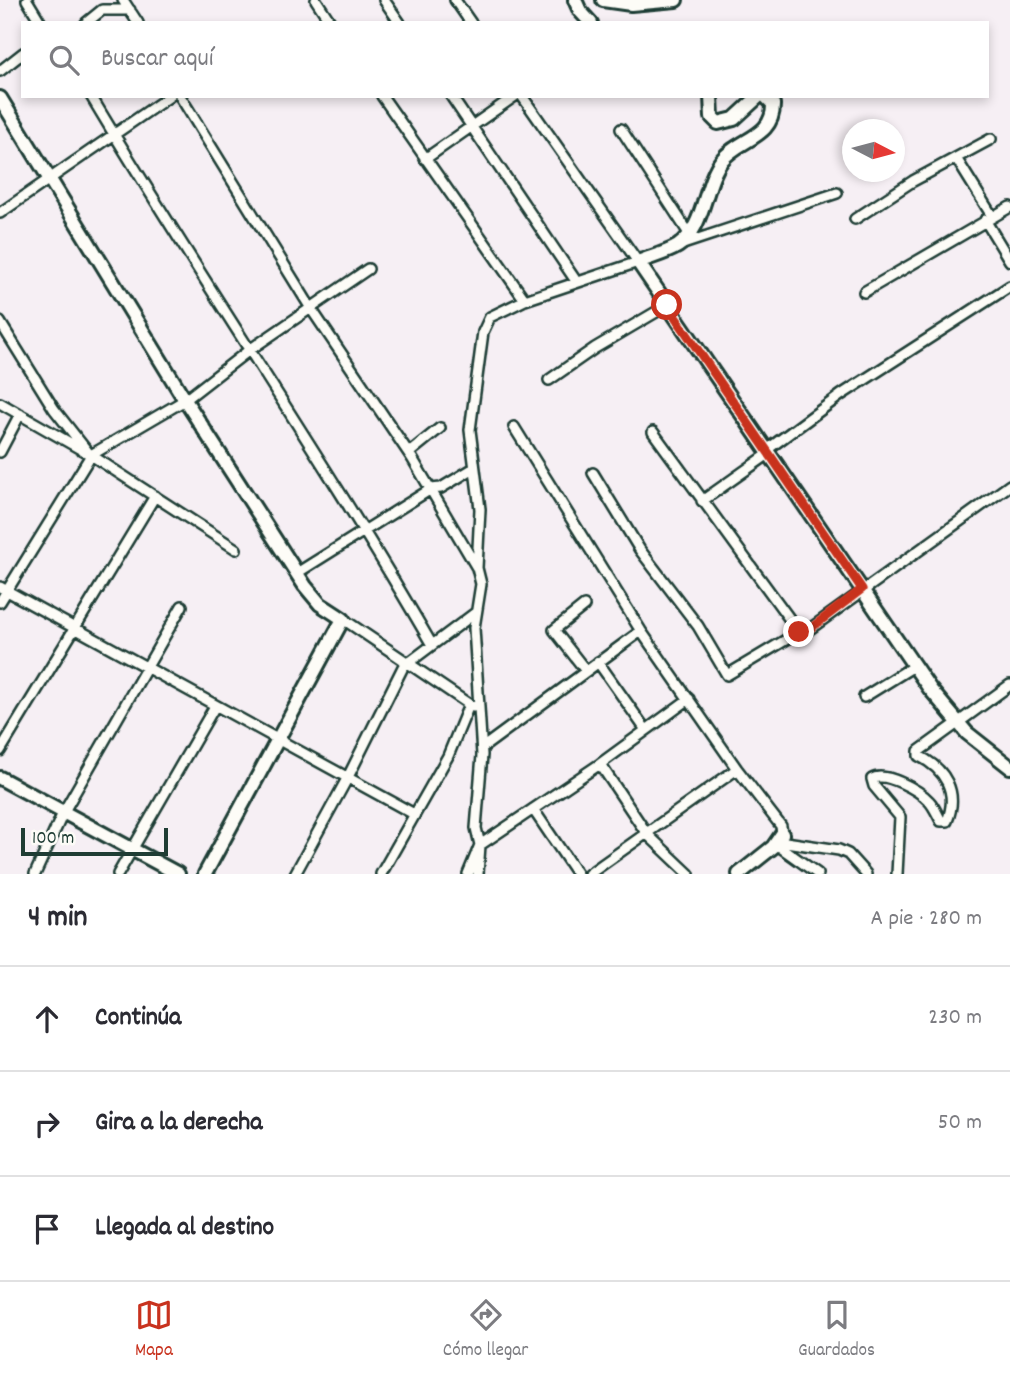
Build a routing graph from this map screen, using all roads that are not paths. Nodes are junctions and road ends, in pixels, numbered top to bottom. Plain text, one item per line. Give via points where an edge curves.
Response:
1 (27, 0) edge
2 (123, 0) edge
3 (316, 0) edge
4 (384, 0) edge
5 (455, 0) edge
6 (575, 0) edge
7 (603, 0) edge
8 (676, 0) edge
9 (130, 10) junction
10 (40, 21) edge
11 (88, 21) edge
12 (137, 21) edge
13 (330, 21) edge
14 (399, 21) edge
15 (470, 21) edge
16 (589, 21) edge
17 (21, 55) edge
18 (0, 71) edge
19 (0, 98) edge
20 (91, 98) edge
21 (167, 98) edge
22 (181, 98) edge
23 (383, 98) edge
24 (453, 98) edge
25 (512, 98) edge
26 (523, 98) edge
27 (711, 98) edge
28 (760, 98) edge
29 (765, 98) edge
30 (472, 125) junction
31 (621, 130) dead end
32 (113, 134) junction
33 (991, 139) dead end
34 (956, 158) junction
35 (425, 159) junction
36 (51, 180) junction
37 (837, 193) dead end
38 (1010, 207) edge
39 (0, 213) edge
40 (989, 218) junction
41 (855, 219) dead end
42 (688, 232) junction
43 (678, 246) junction
44 (1010, 261) edge
45 (638, 262) junction
46 (368, 269) dead end
47 (576, 281) junction
48 (1010, 286) edge
49 (864, 292) dead end
50 (525, 300) junction
51 (667, 305) junction
52 (312, 310) junction
53 (0, 322) edge
54 (248, 351) junction
55 (549, 380) dead end
56 (185, 400) junction
57 (0, 403) edge
58 (20, 414) junction
59 (514, 427) dead end
60 (440, 428) dead end
61 (653, 432) dead end
62 (769, 451) junction
63 (0, 452) edge
64 (409, 453) junction
65 (91, 455) junction
66 (474, 468) junction
67 (593, 473) dead end
68 (1010, 485) edge
69 (431, 489) junction
70 (155, 496) junction
71 (702, 501) junction
72 (367, 532) junction
73 (236, 550) dead end
74 (477, 568) junction
75 (297, 573) junction
76 (3, 589) edge
77 (862, 589) junction
78 (0, 602) edge
79 (182, 606) dead end
80 (584, 606) dead end
81 (475, 613) junction
82 (342, 619) junction
83 (75, 629) junction
84 (640, 631) junction
85 (799, 632) junction
86 (432, 645) junction
87 (408, 662) junction
88 (598, 662) junction
89 (914, 666) junction
90 (145, 668) junction
91 (586, 671) junction
92 (1010, 685) edge
93 (864, 697) dead end
94 (689, 699) junction
95 (215, 706) junction
96 (473, 707) junction
97 (958, 723) junction
98 (646, 730) junction
99 (279, 741) junction
100 (481, 748) junction
101 (0, 751) edge
102 (600, 764) junction
103 (1010, 767) edge
104 (737, 769) junction
105 (348, 777) junction
106 (0, 778) edge
107 (533, 809) junction
108 (63, 813) junction
109 (414, 814) junction
110 (647, 834) junction
111 (779, 840) junction
112 (480, 845) junction
113 (131, 849) junction
114 (35, 874) edge
115 (118, 874) edge
116 (178, 874) edge
117 (205, 874) edge
118 (295, 874) edge
119 (381, 874) edge
120 (468, 874) edge
121 (478, 874) edge
122 (577, 874) edge
123 (589, 874) edge
124 (690, 874) edge
125 (739, 874) edge
126 (818, 874) edge
127 (866, 874) edge
128 (897, 874) edge

1 - 10 street
2 - 9 street
3 - 13 street
4 - 14 street
5 - 15 street
6 - 16 street
7 - 8 street via 631,4
9 - 11 street via 102,10
9 - 12 street
17 - 18 street
19 - 36 street
20 - 32 street
21 - 32 street
22 - 52 street
23 - 35 street
24 - 30 street
25 - 30 street
26 - 45 street
27 - 28 street via 712,117 718,123 734,119
29 - 42 street via 773,104 771,122 723,158
30 - 35 street
30 - 47 street
31 - 42 street
32 - 36 street
32 - 54 street
33 - 34 street
34 - 40 street
34 - 41 street
35 - 50 street
36 - 39 street
36 - 56 street
37 - 43 street
38 - 40 street
40 - 44 street
40 - 49 street
42 - 43 street
43 - 45 street
45 - 47 street
45 - 51 street
46 - 52 street
47 - 50 street
48 - 62 street via 841,395
50 - 66 street via 490,317 483,332 470,430
51 - 55 street
51 - 62 street
52 - 54 street
52 - 64 street
53 - 65 street via 54,409
54 - 56 street
54 - 72 street
56 - 65 street
56 - 75 street
57 - 58 street
58 - 63 street
58 - 65 street
59 - 84 street
60 - 64 street
61 - 71 street
62 - 71 street
62 - 77 street
64 - 69 street
65 - 70 street
65 - 76 street
66 - 69 street
66 - 74 street via 480,509
67 - 85 street via 727,676
68 - 77 street
69 - 72 street
69 - 74 street
70 - 73 street
70 - 83 street
71 - 85 street
72 - 75 street
72 - 86 street
74 - 81 street via 481,583
75 - 82 street via 320,604
76 - 78 street
76 - 83 street
77 - 85 street via 807,631
77 - 89 street
79 - 90 street
80 - 91 street via 554,630
81 - 86 street
81 - 96 street
82 - 87 street
82 - 99 street
83 - 90 street
83 - 101 street
84 - 88 street
84 - 94 street
86 - 87 street
87 - 96 street
87 - 105 street
88 - 91 street
88 - 98 street
89 - 93 street
89 - 97 street
90 - 95 street
90 - 108 street
91 - 100 street
92 - 97 street
94 - 98 street
94 - 104 street
95 - 99 street
95 - 113 street
96 - 100 street
96 - 109 street
97 - 103 street
97 - 128 street via 919,751 919,756 937,766 947,779 951,797 947,821 941,821 930,801 915,791 885,777 873,779 900,817
98 - 102 street
99 - 105 street
99 - 117 street
100 - 112 street via 476,828
102 - 107 street
102 - 110 street
104 - 110 street
104 - 111 street via 781,826
105 - 109 street
105 - 118 street
106 - 108 street
107 - 112 street
107 - 122 street
108 - 113 street
108 - 114 street
109 - 119 street
110 - 123 street
110 - 124 street
111 - 125 street
111 - 126 street
111 - 127 street via 839,850
112 - 120 street
112 - 121 street
113 - 115 street
113 - 116 street

